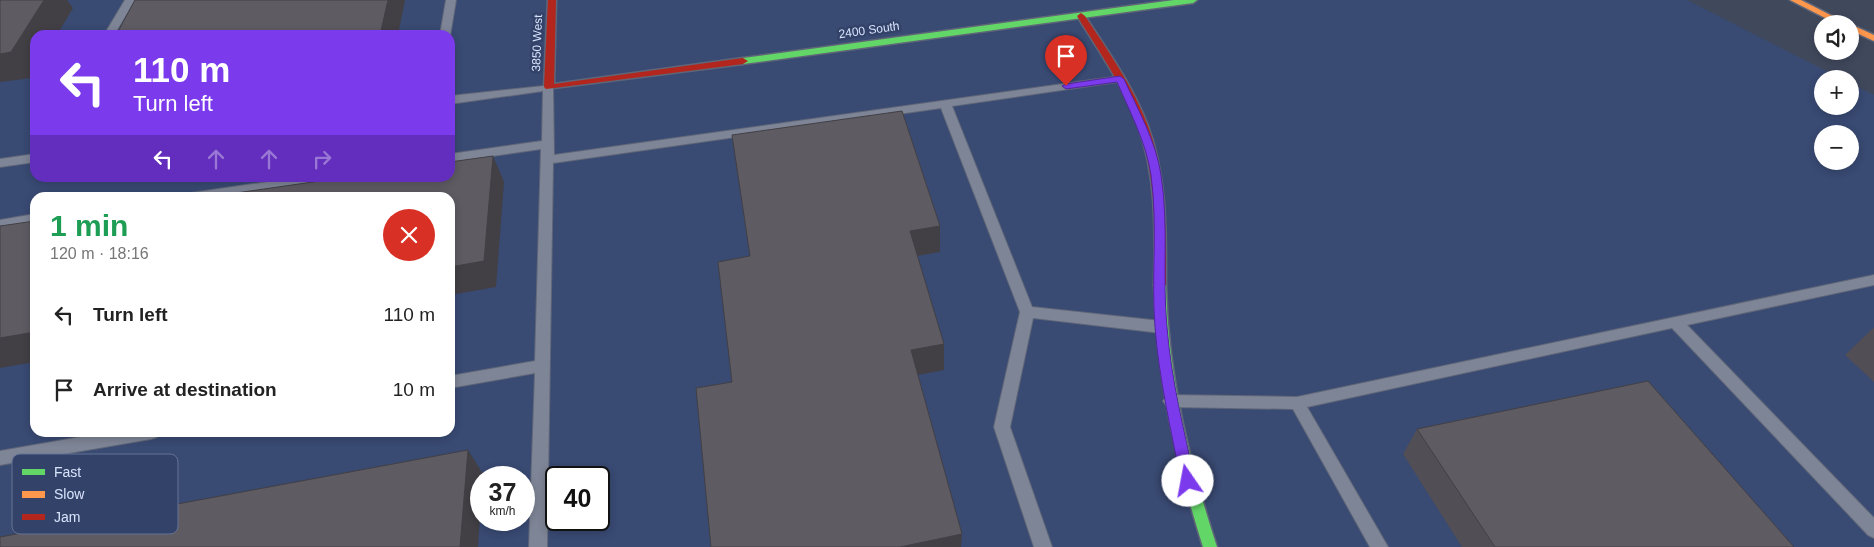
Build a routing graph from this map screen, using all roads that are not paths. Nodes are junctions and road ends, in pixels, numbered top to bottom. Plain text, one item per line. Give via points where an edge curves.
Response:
1 (130, 0) edge
2 (451, 0) edge
3 (552, 0) edge
4 (1193, 0) edge
5 (1794, 0) edge
6 (1825, 15) edge
7 (1081, 16) junction
8 (112, 30) edge
9 (446, 30) edge
10 (1859, 31) edge
11 (1874, 38) edge
12 (1120, 79) junction
13 (549, 87) junction
14 (455, 99) edge
15 (945, 104) junction
16 (546, 144) junction
17 (455, 157) edge
18 (30, 159) edge
19 (546, 160) junction
20 (0, 163) edge
21 (293, 182) edge
22 (225, 192) edge
23 (30, 221) edge
24 (0, 225) edge
25 (1874, 280) edge
26 (1026, 312) junction
27 (1675, 322) junction
28 (1161, 326) junction
29 (542, 366) junction
30 (455, 381) edge
31 (1172, 401) junction
32 (1296, 403) junction
33 (122, 437) edge
34 (23, 454) edge
35 (1874, 530) edge
36 (538, 547) edge
37 (1043, 547) edge
38 (1210, 547) edge
39 (1379, 547) edge

1 - 8 lane
2 - 9 lane
3 - 13 main road, 3850 West
4 - 7 main road, 2400 South
5 - 6 main road
7 - 12 main road
7 - 13 main road, 2400 South
10 - 11 main road
12 - 15 lane
12 - 28 main road via 1147,140 1156,173
13 - 14 lane
13 - 16 lane
15 - 19 lane
15 - 26 lane
16 - 17 lane
16 - 19 lane
18 - 20 lane
19 - 29 lane
21 - 22 lane
23 - 24 lane
25 - 27 lane
26 - 28 lane
26 - 37 lane via 1002,427
27 - 32 lane
27 - 35 lane
28 - 31 main road
29 - 30 lane
29 - 36 lane
31 - 32 lane
31 - 38 main road via 1188,481
32 - 39 lane
33 - 34 lane

